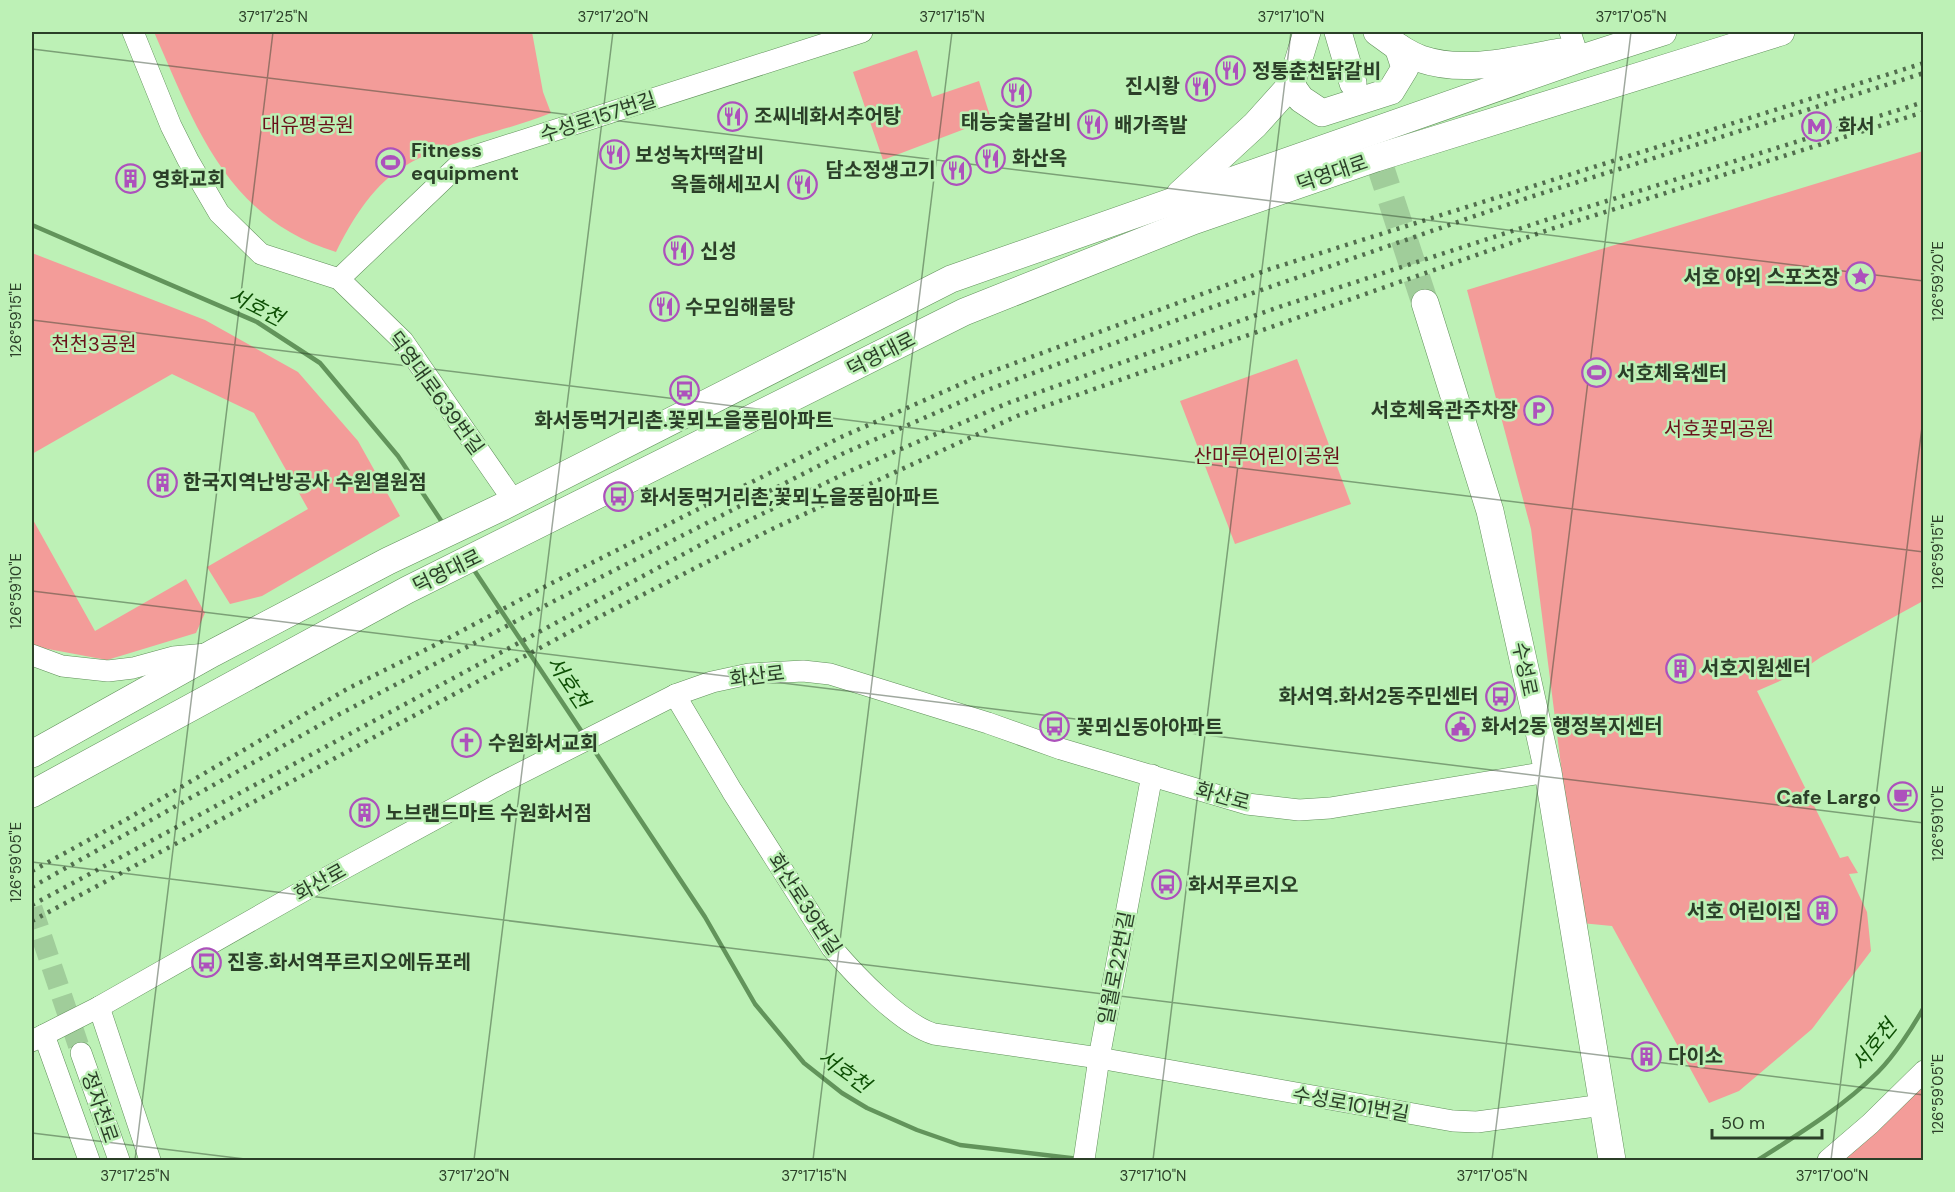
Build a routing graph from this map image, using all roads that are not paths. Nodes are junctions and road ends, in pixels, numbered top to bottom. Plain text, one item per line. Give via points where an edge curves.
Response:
1 (133, 32) edge
2 (862, 32) edge
3 (1307, 32) edge
4 (1338, 32) edge
5 (1663, 32) edge
6 (1781, 32) edge
7 (1387, 39) edge
8 (1722, 41) edge
9 (1575, 47) edge
10 (1353, 82) tunnel mouth
11 (1290, 85) junction
12 (1172, 201) junction
13 (339, 279) junction
14 (1425, 303) tunnel mouth
15 (508, 503) junction
16 (213, 653) junction
17 (32, 655) edge
18 (675, 696) junction
19 (32, 754) edge
20 (1548, 772) junction
21 (1152, 775) junction
22 (32, 794) edge
23 (99, 1007) junction
24 (38, 1038) edge
25 (81, 1053) tunnel mouth
26 (1099, 1058) junction
27 (1923, 1071) edge
28 (1604, 1106) junction
29 (1611, 1155) edge
30 (89, 1161) edge
31 (119, 1161) edge
32 (150, 1161) edge
33 (1083, 1161) edge
34 (1828, 1161) edge

1 - 13 street, 덕영대로639번길 via 171,126 219,213 261,254
2 - 13 street, 수성로157번길 via 465,159
3 - 11 main road
4 - 10 main road
5 - 9 main road via 1612,48
6 - 8 main road, 덕영대로
7 - 9 main road via 1420,59 1444,64 1487,64
7 - 11 main road via 1404,68 1391,91 1322,113 1301,99
8 - 22 main road, 덕영대로 via 1675,64 1193,221 964,312 407,590
9 - 12 main road, 덕영대로
11 - 12 main road via 1255,125
12 - 15 main road, 덕영대로 via 951,279
13 - 15 street, 덕영대로639번길 via 403,341
14 - 20 main road, 수성로 via 1490,511
15 - 16 main road, 덕영대로
16 - 17 street via 108,671 63,666
16 - 19 main road, 덕영대로
18 - 21 street, 화산로 via 749,674 830,674
18 - 23 street, 화산로 via 319,882
18 - 26 street, 화산로39번길 via 832,948 891,1006 915,1026 934,1034
20 - 21 street, 화산로 via 1352,805 1299,810 1247,804
20 - 28 main road, 수성로
21 - 26 street, 일월로22번길
23 - 24 street, 화산로
23 - 32 street
24 - 30 street
25 - 31 street, 정자천로
26 - 28 street, 수성로101번길 via 1453,1122
26 - 33 street, 일월로22번길
27 - 34 street
28 - 29 main road, 수성로

